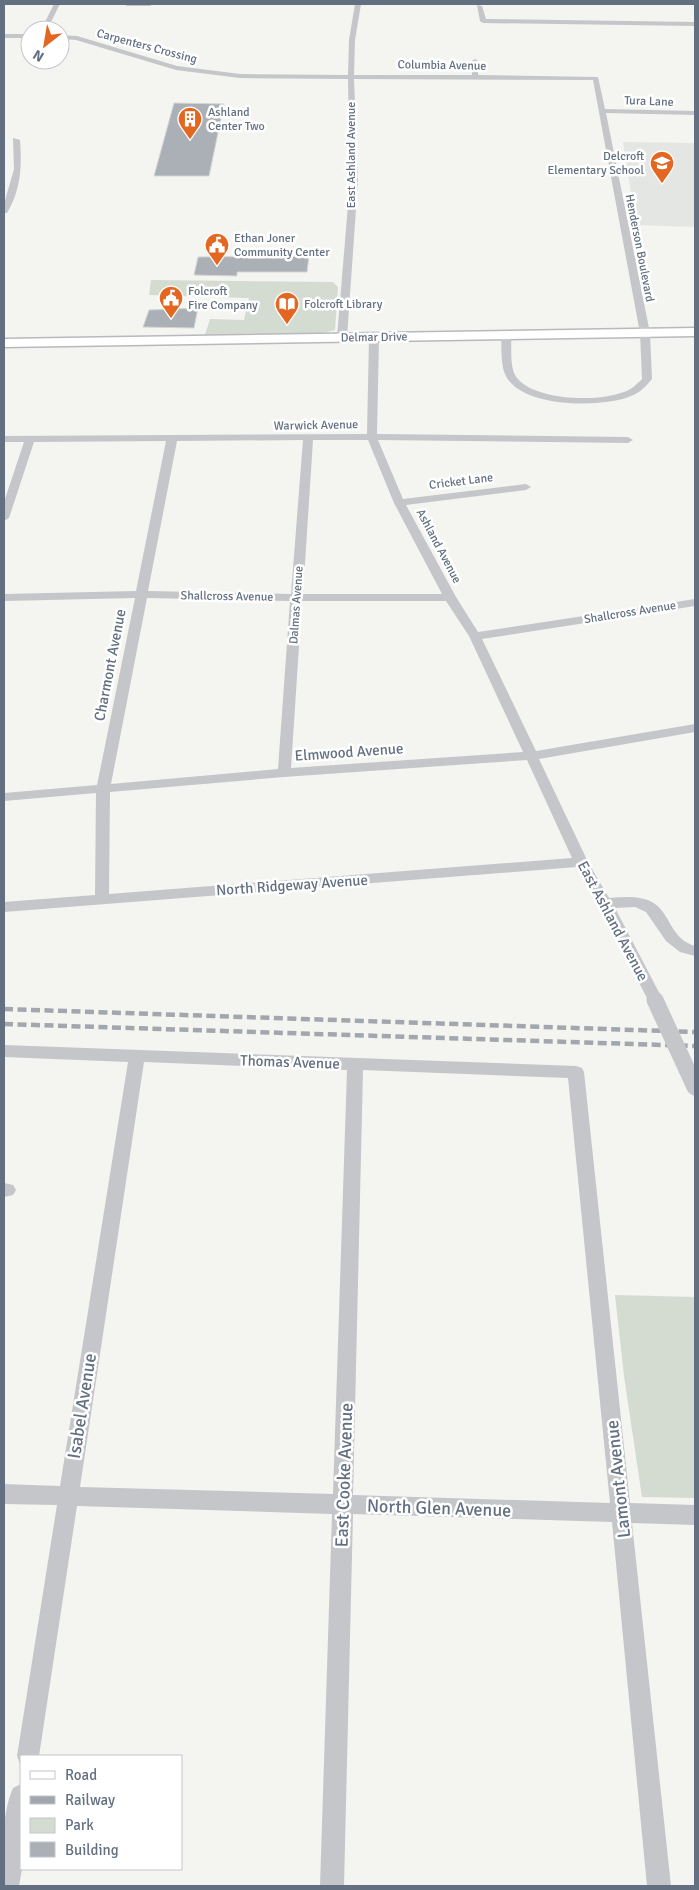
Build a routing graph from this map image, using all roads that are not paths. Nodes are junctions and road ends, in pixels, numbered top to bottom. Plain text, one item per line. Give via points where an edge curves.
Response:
1 (57, 4) edge
2 (127, 4) edge
3 (150, 4) edge
4 (358, 4) edge
5 (479, 6) dead end
6 (49, 20) edge
7 (695, 24) edge
8 (4, 36) edge
9 (20, 36) edge
10 (70, 38) edge
11 (475, 61) dead end
12 (288, 75) joint
13 (351, 76) junction
14 (475, 77) junction
15 (596, 78) joint
16 (602, 111) junction
17 (695, 113) edge
18 (16, 140) dead end
19 (4, 211) edge
20 (695, 332) edge
21 (644, 333) junction
22 (506, 336) junction
23 (342, 337) junction
24 (374, 337) junction
25 (4, 338) edge
26 (52, 341) junction
27 (4, 343) edge
28 (308, 437) junction
29 (372, 437) junction
30 (30, 438) junction
31 (4, 439) edge
32 (172, 439) junction
33 (628, 440) dead end
34 (526, 487) dead end
35 (400, 503) junction
36 (4, 518) edge
37 (140, 594) junction
38 (4, 597) edge
39 (450, 597) junction
40 (296, 598) junction
41 (695, 602) edge
42 (475, 636) junction
43 (695, 728) edge
44 (531, 756) junction
45 (284, 773) junction
46 (103, 790) junction
47 (4, 797) edge
48 (581, 862) junction
49 (102, 899) junction
50 (605, 903) junction
51 (4, 907) edge
52 (695, 952) edge
53 (4, 1051) edge
54 (137, 1056) junction
55 (356, 1064) junction
56 (576, 1072) joint
57 (695, 1087) edge
58 (4, 1494) edge
59 (68, 1496) junction
60 (343, 1506) junction
61 (621, 1513) junction
62 (695, 1515) edge
63 (28, 1755) edge
64 (20, 1802) edge
65 (7, 1886) edge
66 (332, 1886) edge
67 (659, 1886) edge

1 - 6 street
2 - 3 street
4 - 13 street, East Ashland Avenue
5 - 7 street via 483,21
8 - 9 street
10 - 12 street, Carpenters Crossing via 191,71 240,76
11 - 14 street
12 - 13 street, Columbia Avenue
13 - 14 street, Columbia Avenue via 452,80
13 - 23 street, East Ashland Avenue via 354,181
14 - 15 street, Columbia Avenue
15 - 16 street, Henderson Boulevard
16 - 17 street, Tura Lane
16 - 21 street, Henderson Boulevard
18 - 19 street via 18,169
20 - 21 street, Delmar Drive
21 - 22 street, Delmar Drive
21 - 22 street, Henderson Boulevard via 647,379 638,389 605,400 555,399 521,387 510,377
22 - 24 street, Delmar Drive
23 - 24 street, Delmar Drive
23 - 26 street, Delmar Drive
24 - 29 street, Ashland Avenue
25 - 26 street, Delmar Drive
26 - 27 street, Delmar Drive
28 - 29 street, Warwick Avenue
28 - 32 street, Warwick Avenue
28 - 40 street, Dalmas Avenue
29 - 33 street, Warwick Avenue
29 - 35 street, Ashland Avenue
30 - 31 street, Warwick Avenue
30 - 32 street, Warwick Avenue
30 - 36 street
32 - 37 street, Charmont Avenue
34 - 35 street, Cricket Lane
35 - 39 street, Ashland Avenue
37 - 38 street, Shallcross Avenue
37 - 40 street, Shallcross Avenue
37 - 46 street, Charmont Avenue
39 - 40 street, Shallcross Avenue
39 - 42 street, Ashland Avenue
40 - 45 street, Dalmas Avenue
41 - 42 street, Shallcross Avenue
42 - 44 street, Ashland Avenue
43 - 44 street, Elmwood Avenue
44 - 45 street, Elmwood Avenue
44 - 48 street, East Ashland Avenue
45 - 46 street, Elmwood Avenue
46 - 47 street, Elmwood Avenue
46 - 49 street, Charmont Avenue
48 - 49 street, North Ridgeway Avenue
48 - 50 street, East Ashland Avenue
49 - 51 street, North Ridgeway Avenue
50 - 52 street via 636,902 651,908 671,937
50 - 57 street, East Ashland Avenue, bridge
53 - 54 street, Thomas Avenue
54 - 55 street, Thomas Avenue
54 - 59 street, Isabel Avenue
55 - 56 street, Thomas Avenue
55 - 60 street, East Cooke Avenue
56 - 61 street, Lamont Avenue
58 - 59 street, North Glen Avenue
59 - 60 street, North Glen Avenue
59 - 63 street, Isabel Avenue
60 - 61 street, North Glen Avenue
60 - 66 street, East Cooke Avenue
61 - 62 street, North Glen Avenue
61 - 67 street, Lamont Avenue
64 - 65 street

